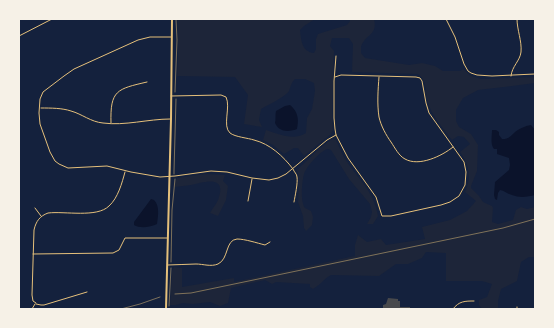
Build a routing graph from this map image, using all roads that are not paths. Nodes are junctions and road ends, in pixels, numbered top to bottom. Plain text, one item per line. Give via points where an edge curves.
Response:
1 (52, 19) edge
2 (172, 19) edge
3 (446, 19) edge
4 (517, 19) edge
5 (19, 36) edge
6 (172, 37) junction
7 (336, 56) dead end
8 (535, 74) edge
9 (379, 76) junction
10 (511, 76) junction
11 (335, 77) junction
12 (147, 82) dead end
13 (171, 96) junction
14 (40, 108) junction
15 (171, 119) junction
16 (111, 124) junction
17 (336, 135) junction
18 (454, 147) junction
19 (293, 169) junction
20 (126, 171) junction
21 (170, 176) junction
22 (252, 178) junction
23 (248, 201) dead end
24 (294, 202) dead end
25 (35, 208) dead end
26 (41, 216) junction
27 (168, 238) junction
28 (270, 242) dead end
29 (33, 254) junction
30 (167, 265) junction
31 (87, 292) dead end
32 (474, 301) dead end
33 (36, 303) junction
34 (32, 309) edge
35 (166, 309) edge
36 (454, 309) edge

1 - 5 street
2 - 6 main road
3 - 10 street via 464,64 471,73 481,76
4 - 10 street via 521,50
6 - 13 main road
6 - 14 street via 138,40 74,69 43,92
7 - 11 street
8 - 10 street
9 - 11 street
9 - 18 street via 421,79 429,113
9 - 18 street via 380,122 386,136 402,157 412,162 422,161 439,157
11 - 17 street
12 - 16 street via 124,87 116,94 111,103
13 - 15 main road
13 - 19 street via 225,96 228,103 229,132 267,145 281,155
14 - 16 street via 73,111 96,122
14 - 20 street via 41,128 52,157 59,164 68,168 107,166
15 - 16 street
15 - 21 main road
17 - 18 street via 348,158 376,197 382,216 441,205 459,196 465,185 466,172 464,162
17 - 19 street
19 - 22 street via 273,179
19 - 24 street via 297,180
20 - 21 street via 152,176
20 - 26 street via 113,202 101,212 53,212
21 - 22 street via 211,171
21 - 27 main road
22 - 23 street
25 - 26 street
26 - 29 street via 35,225
27 - 29 street via 125,238 119,250 113,253
27 - 30 main road
28 - 30 street via 265,245 235,240 230,244 223,260 211,266
29 - 33 street via 32,295
30 - 35 main road
31 - 33 street via 44,305
32 - 36 street via 461,302
33 - 34 street

